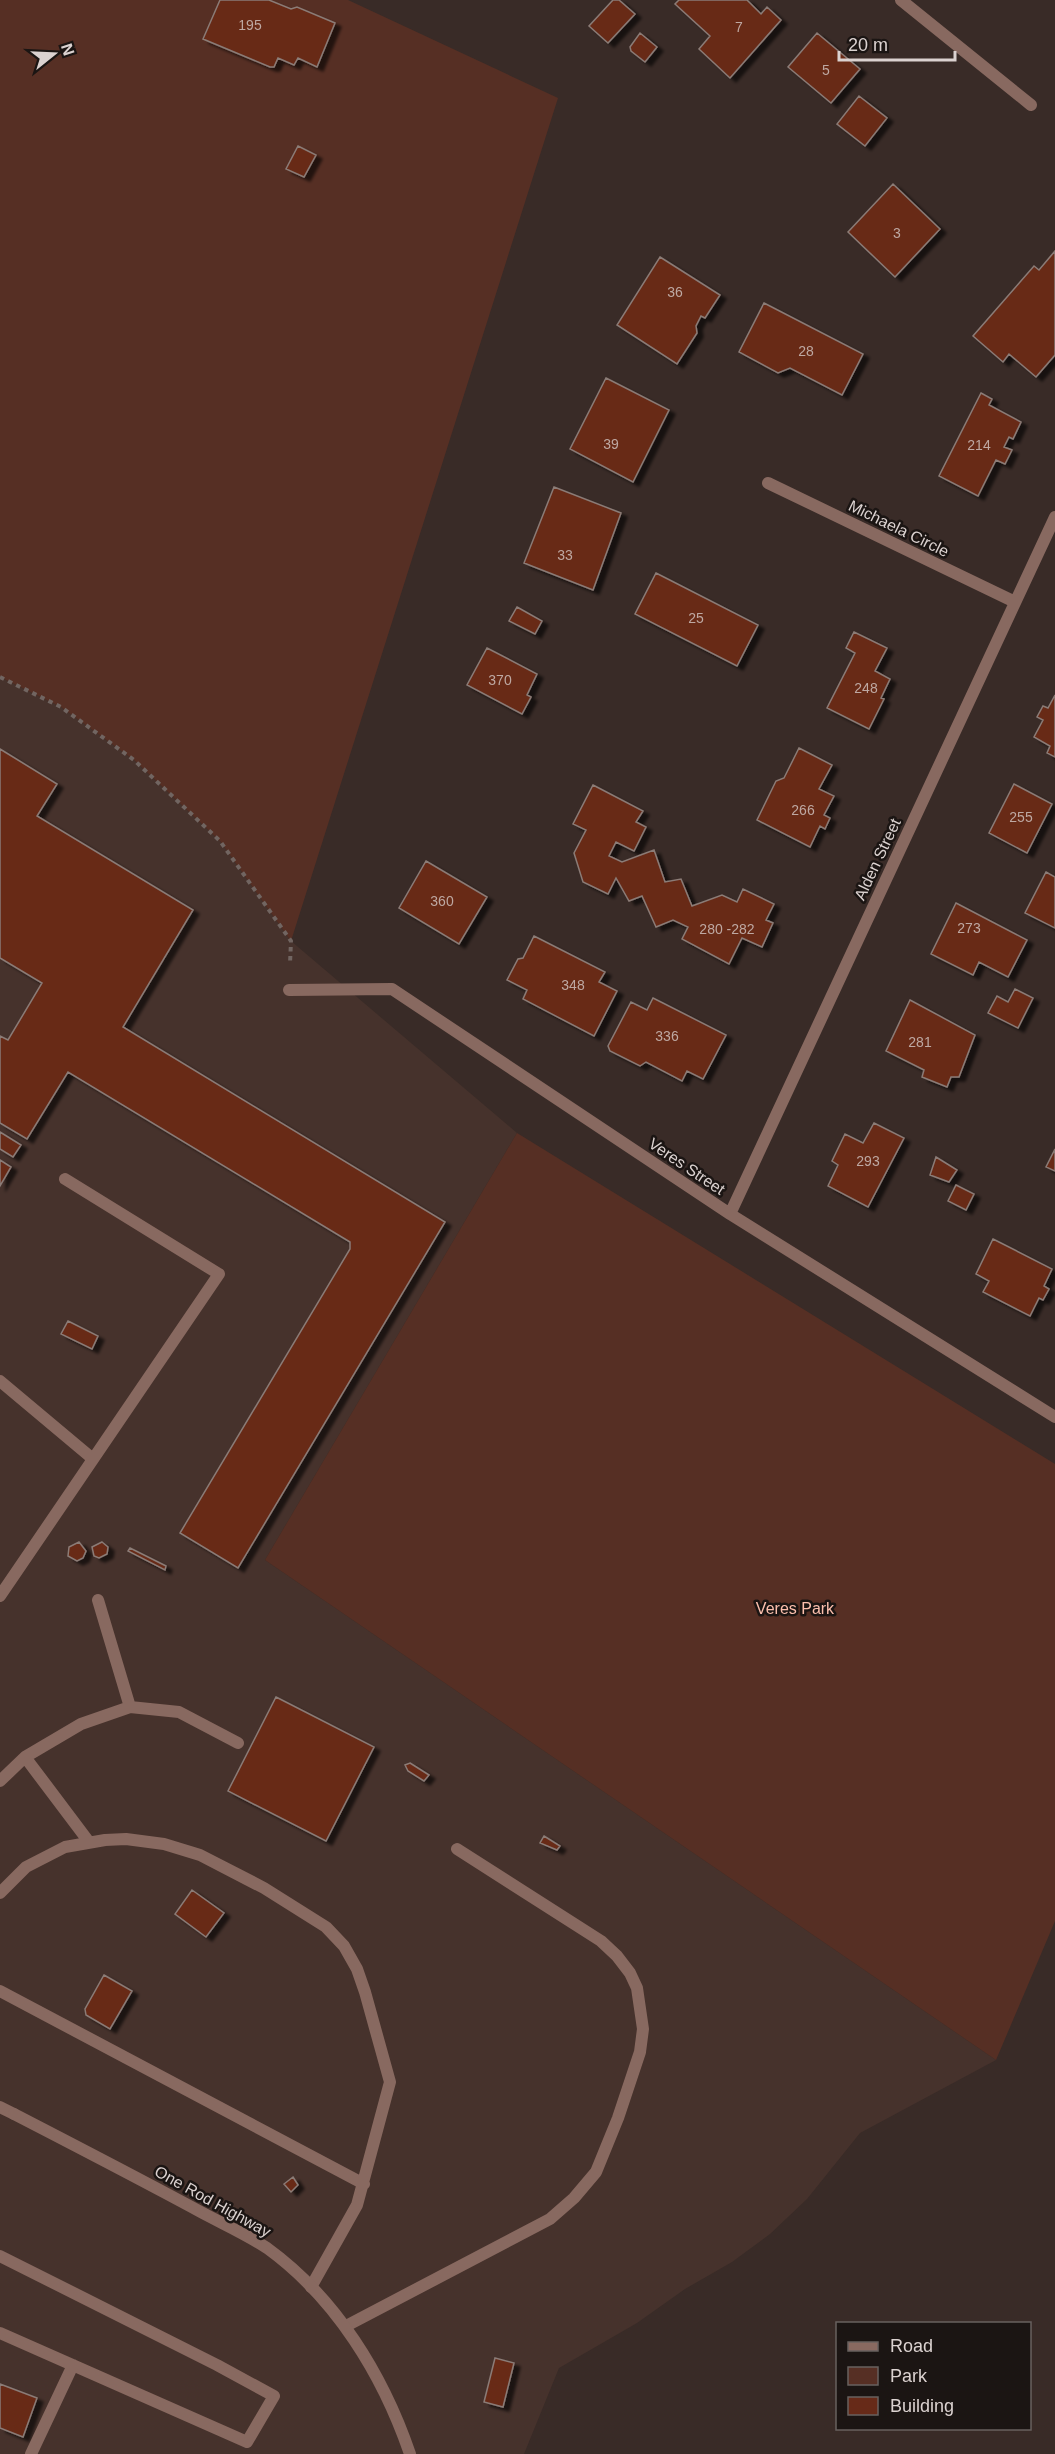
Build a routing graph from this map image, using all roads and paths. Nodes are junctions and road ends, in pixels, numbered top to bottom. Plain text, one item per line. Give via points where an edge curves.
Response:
1 (902, 0) edge
2 (1031, 105) dead end
3 (768, 483) dead end
4 (1055, 517) edge
5 (1015, 602) junction
6 (0, 677) edge
7 (289, 990) joint
8 (65, 1179) dead end
9 (730, 1214) junction
10 (0, 1381) edge
11 (1055, 1417) edge
12 (93, 1459) junction
13 (0, 1596) edge
14 (98, 1600) dead end
15 (130, 1707) junction
16 (238, 1743) dead end
17 (25, 1757) junction
18 (0, 1781) edge
19 (89, 1842) junction
20 (457, 1849) dead end
21 (0, 1893) edge
22 (0, 1991) edge
23 (0, 2107) edge
24 (364, 2184) junction
25 (0, 2256) edge
26 (311, 2287) junction
27 (346, 2326) junction
28 (0, 2333) edge
29 (73, 2365) junction
30 (31, 2454) edge
31 (410, 2454) edge

1 - 2 street
3 - 5 street, Michaela Circle
4 - 5 street, Alden Street
5 - 9 street, Alden Street
6 - 7 path via 61,707 125,753 220,841 291,941
7 - 9 street, Veres Street via 392,989
8 - 12 street via 219,1274
9 - 11 street, Veres Street
10 - 12 street
12 - 13 street
14 - 15 street
15 - 16 street via 179,1712
15 - 17 street via 81,1724
17 - 18 street
17 - 19 street
19 - 21 street via 65,1846 26,1867
19 - 24 street via 126,1839 164,1844 200,1855 264,1888 326,1927 344,1946 365,1992 390,2082
20 - 27 street via 601,1941 617,1956 637,1988 643,2029 640,2052 596,2172 574,2199 550,2219
22 - 24 street
23 - 26 street, One Rod Highway via 266,2248
24 - 26 street via 357,2205
25 - 29 street via 274,2396 247,2442
26 - 27 street, One Rod Highway
27 - 31 street, One Rod Highway via 393,2410
28 - 29 street
29 - 30 street

